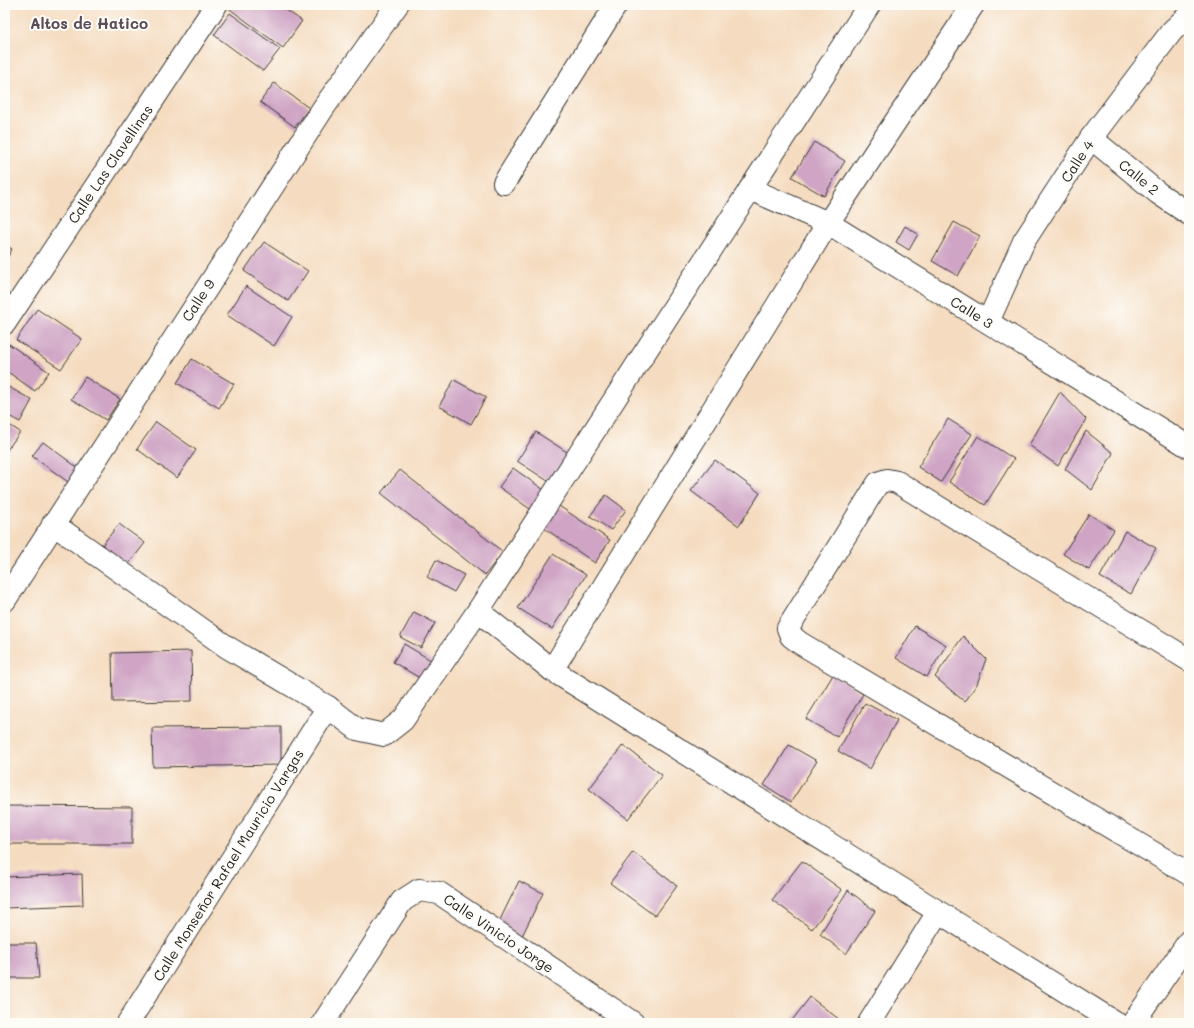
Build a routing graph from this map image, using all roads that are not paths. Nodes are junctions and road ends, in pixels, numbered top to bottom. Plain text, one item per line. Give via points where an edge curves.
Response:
1 (216, 5) edge
2 (397, 5) edge
3 (616, 5) edge
4 (869, 5) edge
5 (973, 5) edge
6 (1189, 15) edge
7 (1091, 138) junction
8 (504, 183) dead end
9 (750, 188) junction
10 (1189, 214) edge
11 (828, 223) junction
12 (988, 322) junction
13 (5, 323) edge
14 (1189, 447) edge
15 (53, 524) junction
16 (5, 600) edge
17 (478, 611) junction
18 (1189, 660) edge
19 (552, 670) junction
20 (328, 708) junction
21 (1189, 874) edge
22 (938, 912) junction
23 (1189, 941) edge
24 (128, 1023) edge
25 (323, 1023) edge
26 (633, 1023) edge
27 (869, 1023) edge
28 (1116, 1023) edge
29 (1133, 1023) edge

1 - 13 street, Calle Las Clavellinas
2 - 15 street, Calle 9 via 324,107
3 - 8 street
4 - 9 street
5 - 11 street
6 - 7 street, Calle 4 via 1172,31
7 - 10 street, Calle 2 via 1158,193
7 - 12 street, Calle 4 via 1024,241
9 - 11 street, Calle 3
9 - 17 street
11 - 12 street, Calle 3
11 - 19 street
12 - 14 street, Calle 3
15 - 16 street, Calle 9
15 - 20 street via 227,647
17 - 19 street
17 - 20 street via 403,720 384,735 357,729
18 - 21 street via 896,482 887,480 878,483 788,628 791,636 800,643
19 - 22 street
20 - 24 street, Calle Monseñor Rafael Mauricio Vargas
22 - 27 street
22 - 28 street
23 - 29 street
25 - 26 street, Calle Vinicio Jorge via 402,902 419,890 439,893

